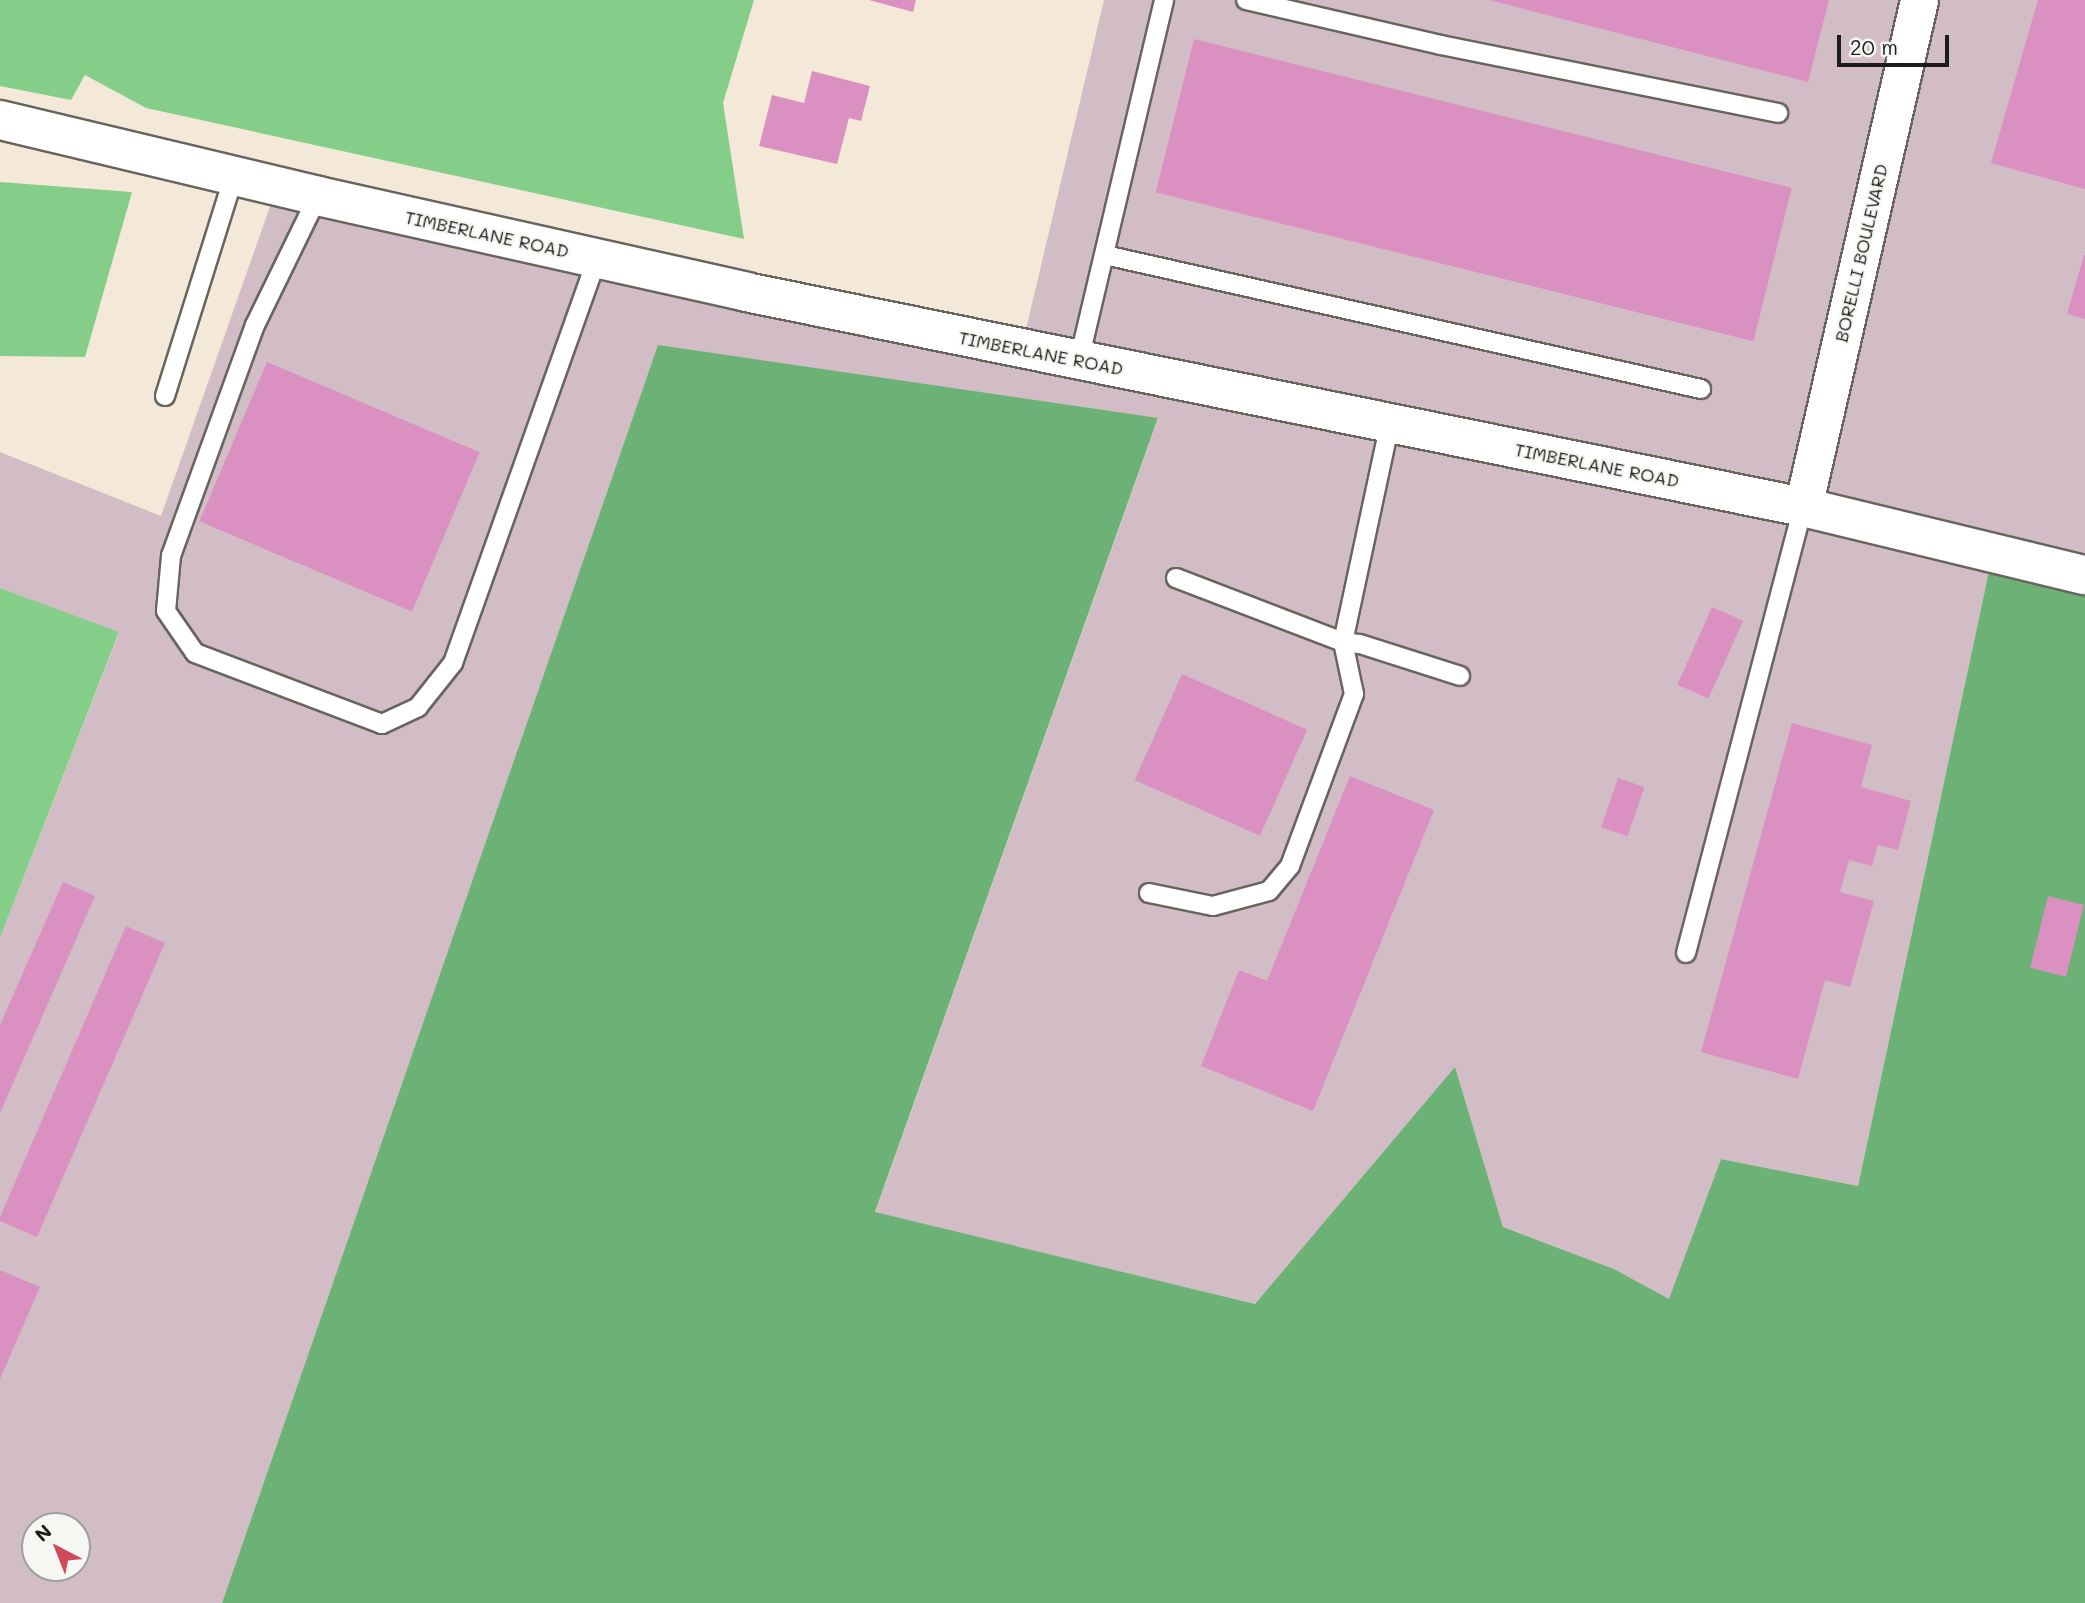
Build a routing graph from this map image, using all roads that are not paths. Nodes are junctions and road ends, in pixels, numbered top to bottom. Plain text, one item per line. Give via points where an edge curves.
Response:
1 (1164, 0) edge
2 (1246, 0) edge
3 (1919, 0) edge
4 (1778, 113) dead end
5 (0, 120) edge
6 (234, 176) junction
7 (317, 197) junction
8 (1105, 255) junction
9 (597, 258) junction
10 (1079, 360) junction
11 (1701, 389) dead end
12 (165, 396) dead end
13 (1390, 423) junction
14 (1804, 506) junction
15 (2085, 575) edge
16 (1176, 578) dead end
17 (1343, 642) junction
18 (1460, 676) dead end
19 (1149, 892) dead end
20 (1686, 953) dead end

1 - 8 lane
2 - 4 lane via 1441,45
3 - 14 street, BORELLI BOULEVARD
5 - 6 street, TIMBERLANE ROAD
6 - 7 street, TIMBERLANE ROAD
6 - 12 lane
7 - 9 street, TIMBERLANE ROAD
7 - 9 lane via 255,325 171,556 166,611 195,653 382,724 418,707 453,663
8 - 10 lane
8 - 11 lane
9 - 10 street, TIMBERLANE ROAD
10 - 13 street, TIMBERLANE ROAD
13 - 14 street, TIMBERLANE ROAD
13 - 17 lane
14 - 15 street, TIMBERLANE ROAD
14 - 20 lane
16 - 17 lane
17 - 18 lane
17 - 19 lane via 1354,694 1290,866 1269,891 1213,906

